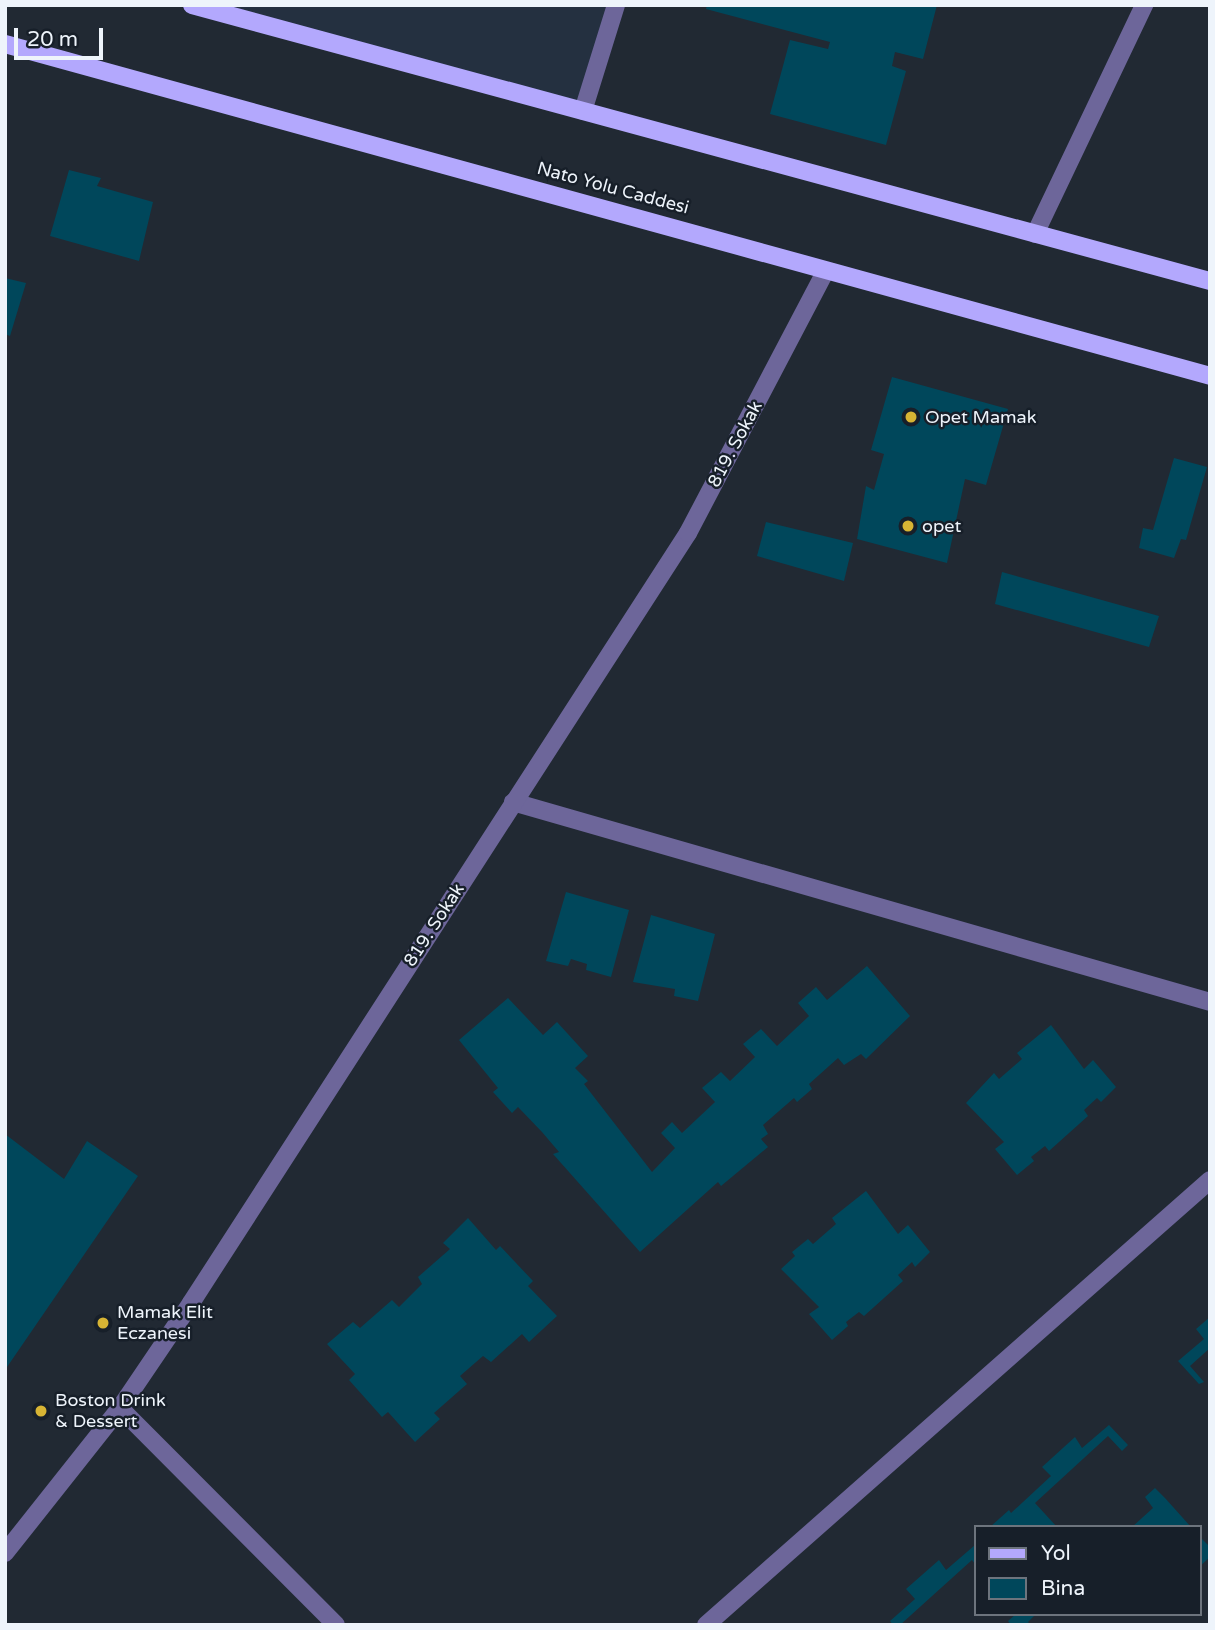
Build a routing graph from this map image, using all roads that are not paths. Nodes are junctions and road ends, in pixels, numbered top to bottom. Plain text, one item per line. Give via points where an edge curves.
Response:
1 (192, 5) edge
2 (617, 5) edge
3 (1144, 5) edge
4 (5, 44) edge
5 (583, 111) junction
6 (1035, 234) junction
7 (825, 272) junction
8 (1210, 281) edge
9 (1210, 376) edge
10 (513, 802) junction
11 (1210, 1002) edge
12 (1210, 1180) edge
13 (120, 1408) junction
14 (5, 1553) edge
15 (336, 1625) edge
16 (706, 1625) edge

1 - 5 main road
2 - 5 street
3 - 6 street
4 - 7 main road, Nato Yolu Caddesi via 711,236
5 - 6 main road
6 - 8 main road
7 - 9 main road, Nato Yolu Caddesi
7 - 10 street, 819. Sokak via 688,533
10 - 11 street
10 - 13 street, 819. Sokak
12 - 16 street
13 - 14 street, 819. Sokak
13 - 15 street

